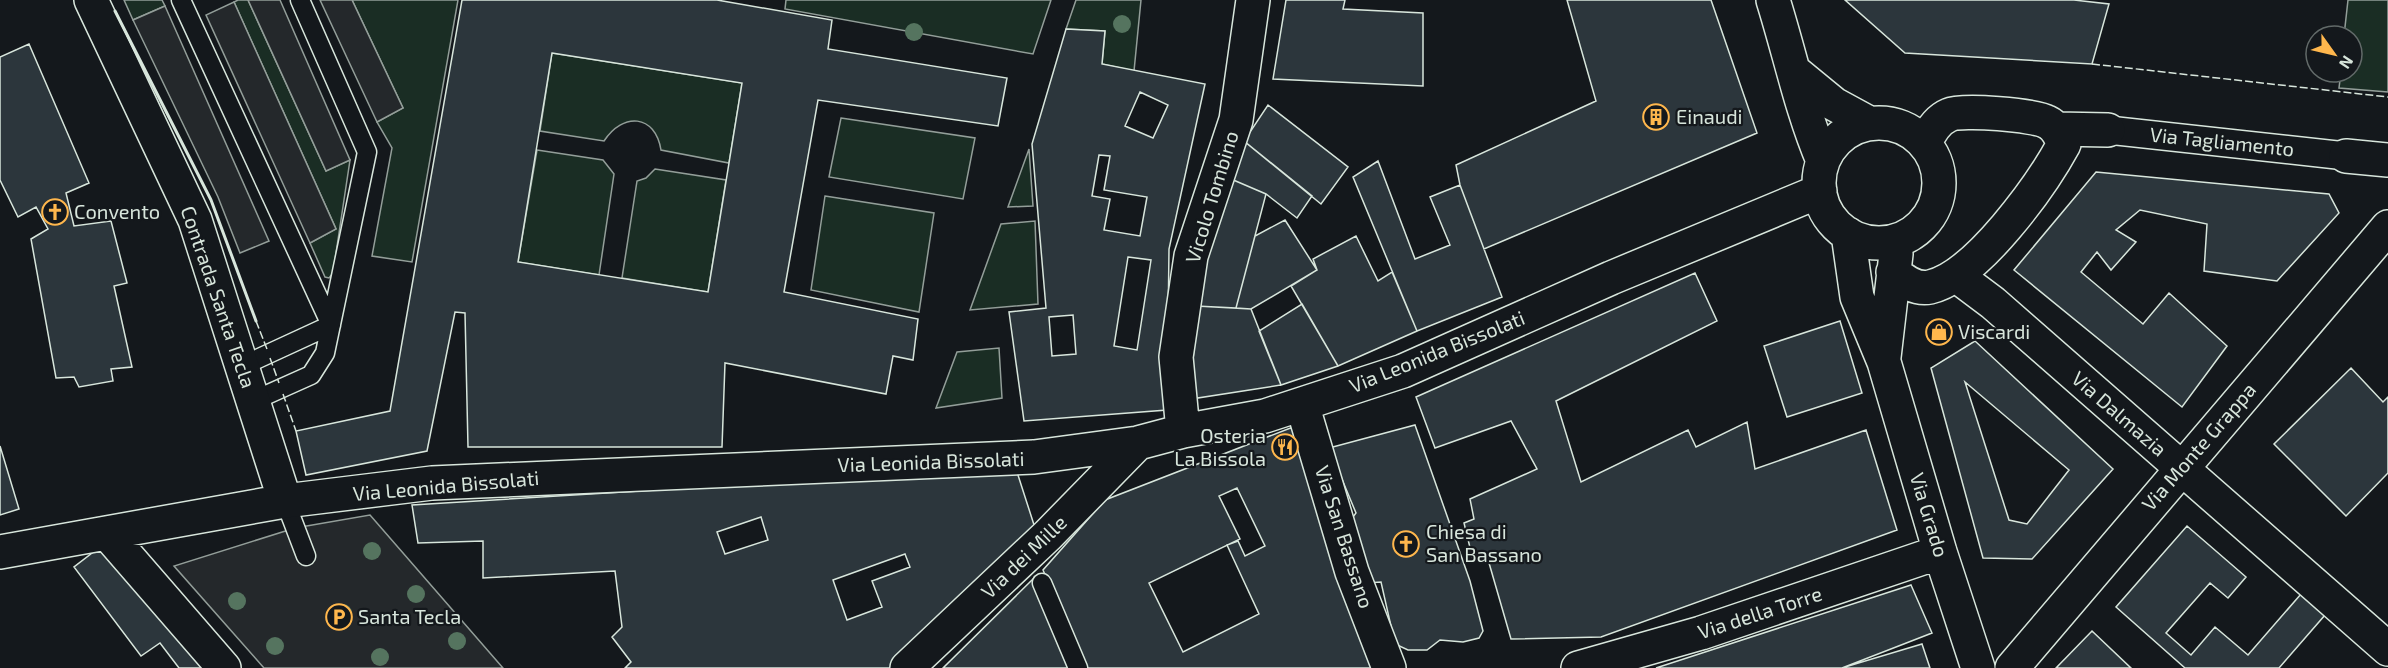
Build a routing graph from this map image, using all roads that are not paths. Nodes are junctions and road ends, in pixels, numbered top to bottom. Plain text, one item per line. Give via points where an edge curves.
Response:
1 (91, 0) edge
2 (181, 0) edge
3 (300, 0) edge
4 (1253, 0) edge
5 (1773, 0) edge
6 (1795, 72) junction
7 (1869, 123) junction
8 (2057, 129) junction
9 (2108, 130) joint
10 (1925, 142) junction
11 (2346, 156) joint
12 (2388, 160) edge
13 (1821, 176) junction
14 (2388, 227) edge
15 (1848, 234) junction
16 (1899, 240) junction
17 (1893, 272) junction
18 (1957, 276) junction
19 (331, 325) junction
20 (1884, 362) junction
21 (242, 366) junction
22 (253, 401) junction
23 (1302, 404) junction
24 (1183, 431) junction
25 (1138, 442) junction
26 (2181, 468) junction
27 (285, 501) junction
28 (107, 533) junction
29 (0, 552) edge
30 (1940, 552) junction
31 (306, 556) dead end
32 (1042, 583) dead end
33 (2388, 649) edge
34 (224, 668) edge
35 (907, 668) edge
36 (1078, 668) edge
37 (1389, 668) edge
38 (1578, 668) edge
39 (1978, 668) edge
40 (2012, 668) edge

1 - 21 street, Contrada Santa Tecla via 195,220
2 - 19 lane
3 - 19 lane via 367,152
4 - 24 street, Vicolo Tombino via 1236,120 1191,256 1176,357
5 - 6 street
6 - 7 street via 1834,104
6 - 13 street
7 - 10 street via 1889,123 1909,130
7 - 13 street via 1849,130 1833,144
8 - 9 street, Via Tagliamento
8 - 10 street, Via Tagliamento via 2046,121 1969,111 1948,115 1932,128
8 - 18 street via 2064,144 2048,173 2014,217
9 - 11 street, Via Tagliamento
10 - 16 street via 1935,159 1938,198 1923,223
11 - 12 street, Via Tagliamento
13 - 15 street via 1825,208 1834,223
13 - 23 street, Via Leonida Bissolati via 1611,278 1403,370
14 - 26 street, Via Monte Grappa
15 - 16 street via 1864,241
15 - 20 street, Via Grado via 1857,297
16 - 17 street, Via Grado
17 - 18 street via 1909,285 1929,287
17 - 20 street, Via Grado
18 - 26 street, Via Dalmazia
19 - 21 lane
19 - 22 lane via 325,353 311,375
20 - 30 street, Via Grado
21 - 22 street, Contrada Santa Tecla
22 - 27 street, Contrada Santa Tecla
23 - 24 street, Via Leonida Bissolati via 1265,416
23 - 37 street, Via San Bassano via 1352,572
24 - 25 street, Via Leonida Bissolati
25 - 27 street, Via Leonida Bissolati via 1034,457 432,483
25 - 35 street, Via dei Mille via 1048,535
26 - 33 street, Via Dalmazia
26 - 40 street, Via Monte Grappa
27 - 28 street, Via Leonida Bissolati
27 - 31 lane
28 - 29 street, Via Leonida Bissolati
28 - 34 street
30 - 38 street, Via della Torre via 1701,633
30 - 39 street, Via Grado
32 - 36 lane

